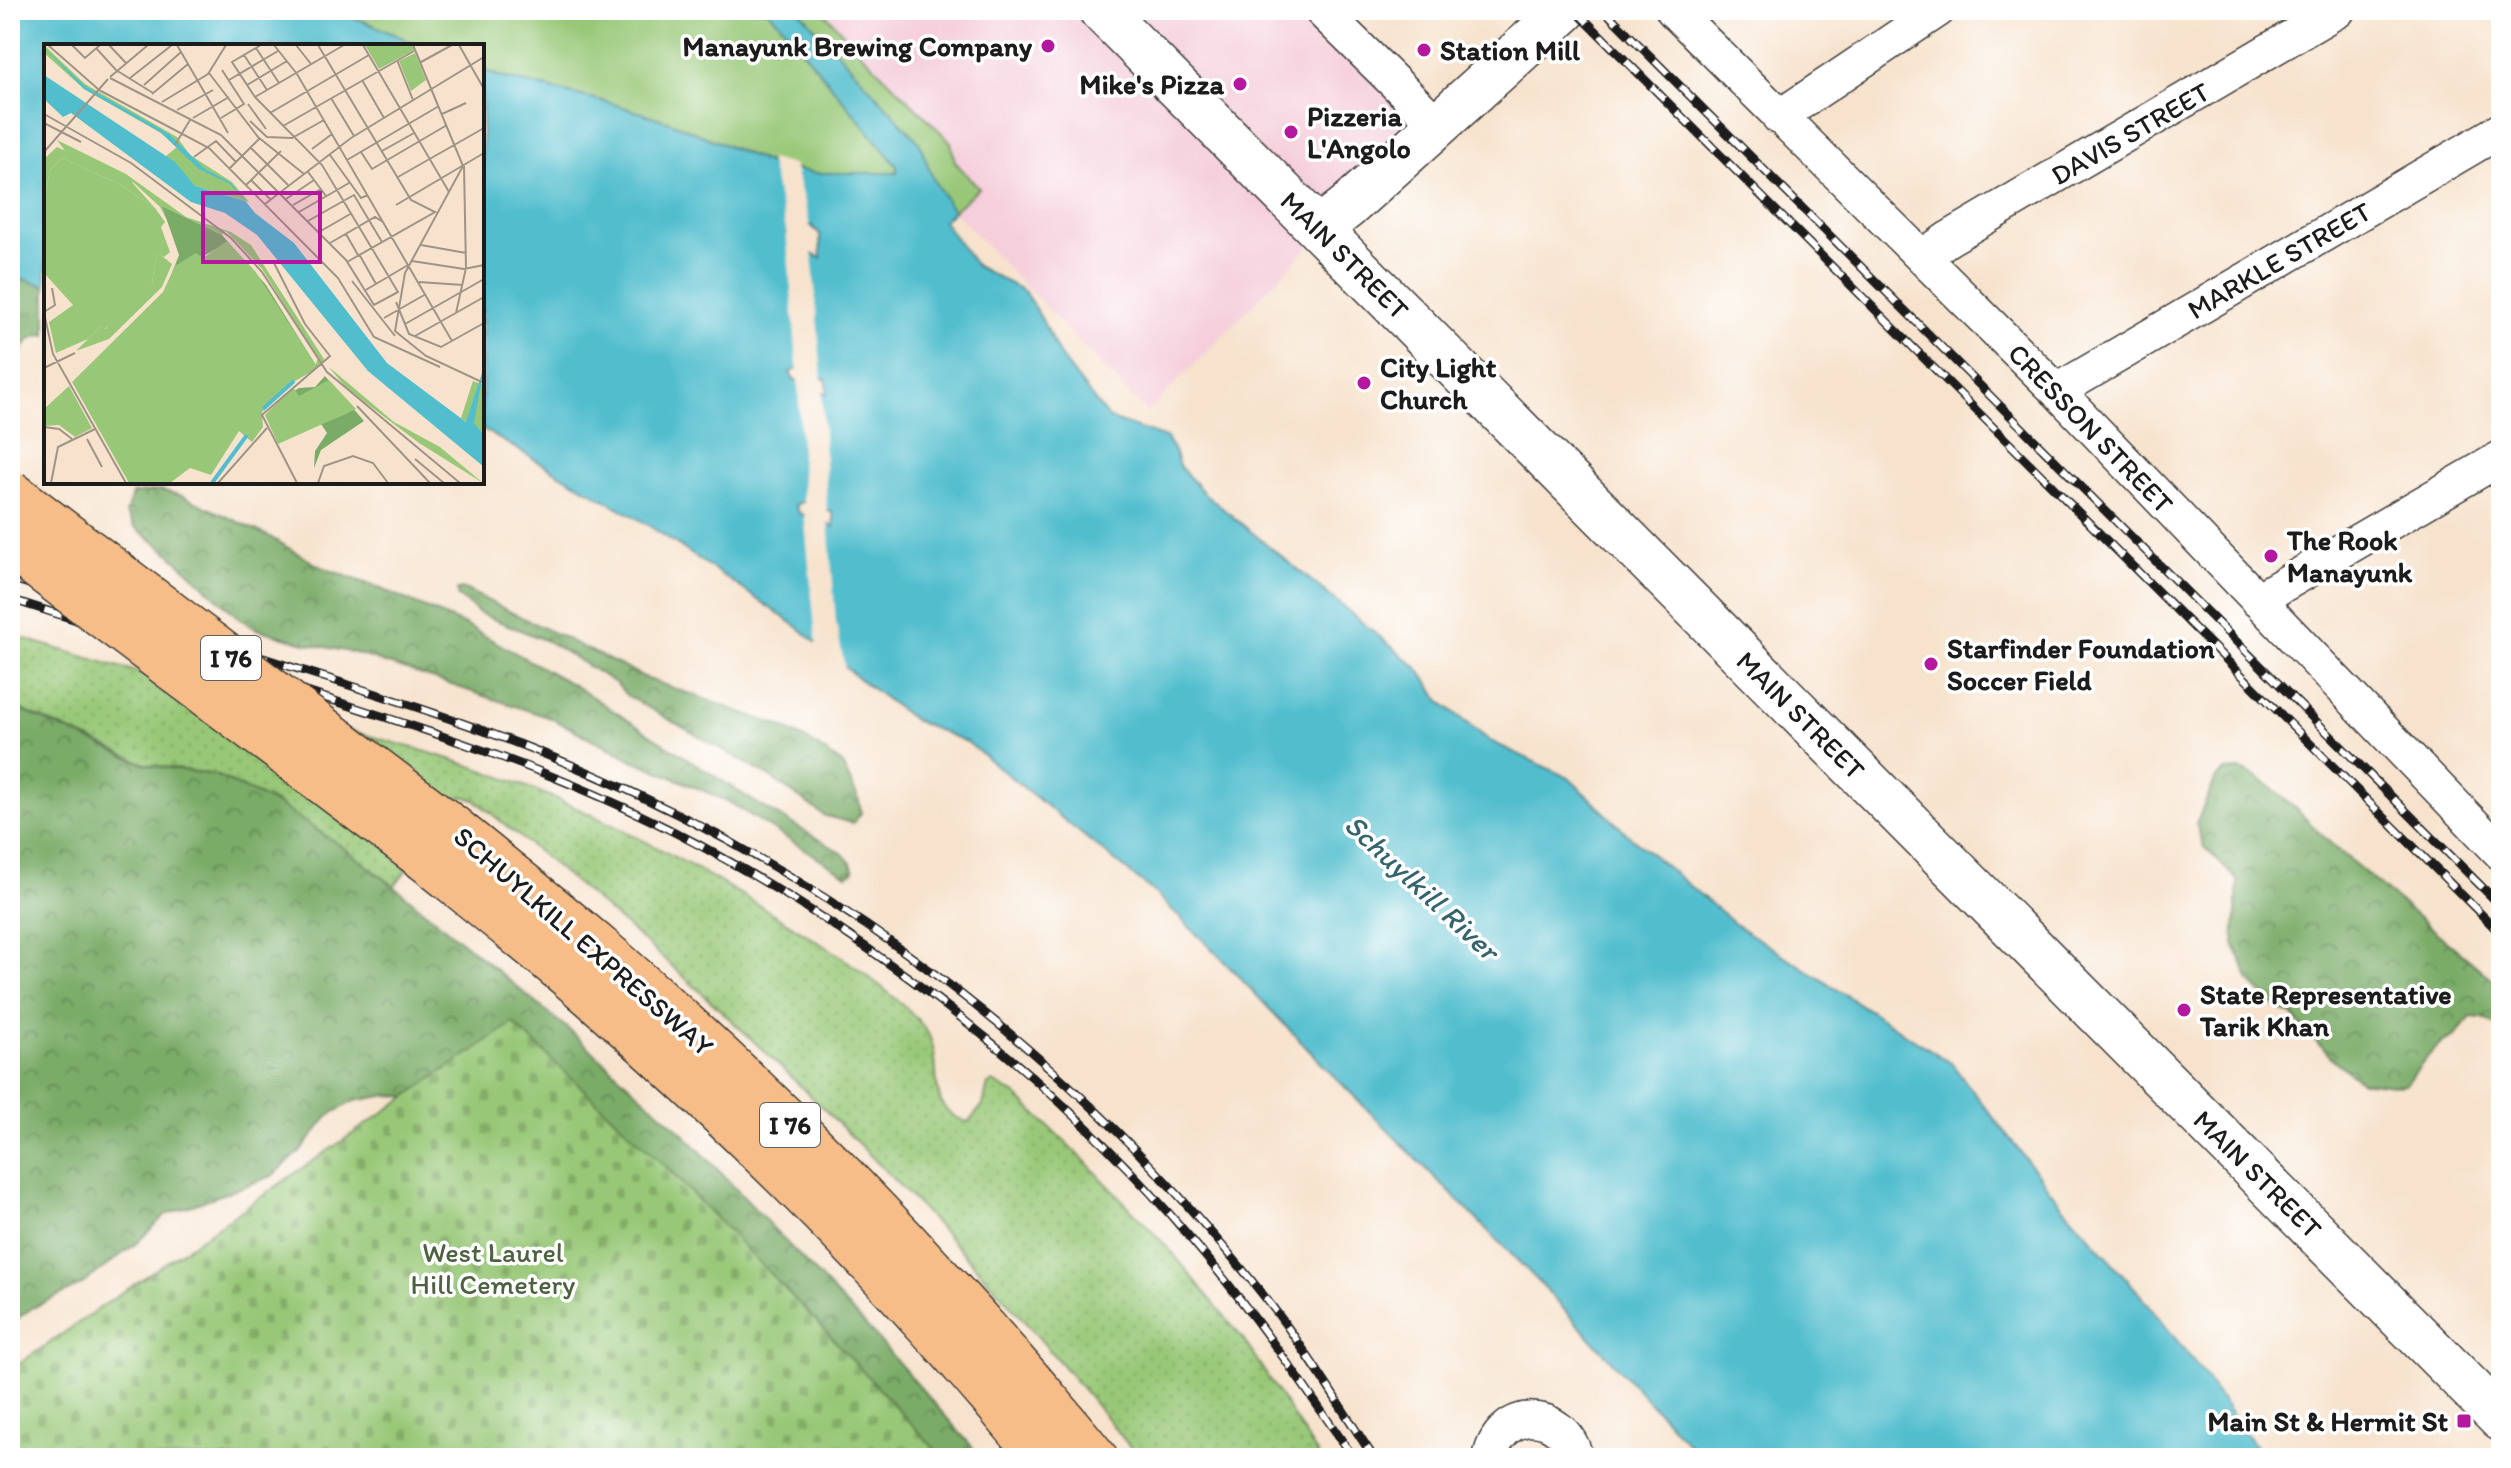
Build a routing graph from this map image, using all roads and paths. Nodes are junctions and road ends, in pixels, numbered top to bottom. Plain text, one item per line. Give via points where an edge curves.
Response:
1 (1101, 10) edge
2 (1321, 10) edge
3 (1565, 10) edge
4 (1673, 10) edge
5 (1938, 10) edge
6 (2338, 10) edge
7 (1779, 117) junction
8 (1437, 124) junction
9 (2501, 130) edge
10 (1319, 229) junction
11 (1922, 257) junction
12 (2057, 391) junction
13 (2501, 458) edge
14 (10, 492) edge
15 (10, 546) edge
16 (2257, 600) junction
17 (2489, 820) edge
18 (438, 842) junction
19 (2501, 853) edge
20 (2501, 1419) edge
21 (1042, 1458) edge
22 (1095, 1458) edge
23 (1490, 1458) edge
24 (1576, 1458) edge

1 - 10 street, MAIN STREET
2 - 8 street
3 - 8 street
4 - 7 street, CRESSON STREET
5 - 7 street
6 - 11 street, DAVIS STREET
7 - 11 street, CRESSON STREET
8 - 10 street
9 - 12 street, MARKLE STREET
10 - 20 street, MAIN STREET
11 - 12 street, CRESSON STREET
12 - 16 street, CRESSON STREET
13 - 16 street
14 - 18 highway, SCHUYLKILL EXPRESSWAY / I 76, bridge
15 - 18 highway, SCHUYLKILL EXPRESSWAY / I 76, bridge
16 - 17 street, CRESSON STREET
17 - 19 street, CRESSON STREET
18 - 21 highway, SCHUYLKILL EXPRESSWAY / I 76 via 884,1279
18 - 22 highway, SCHUYLKILL EXPRESSWAY / I 76 via 601,949 732,1069 951,1289
23 - 24 street via 1500,1434 1512,1424 1541,1420 1565,1433

